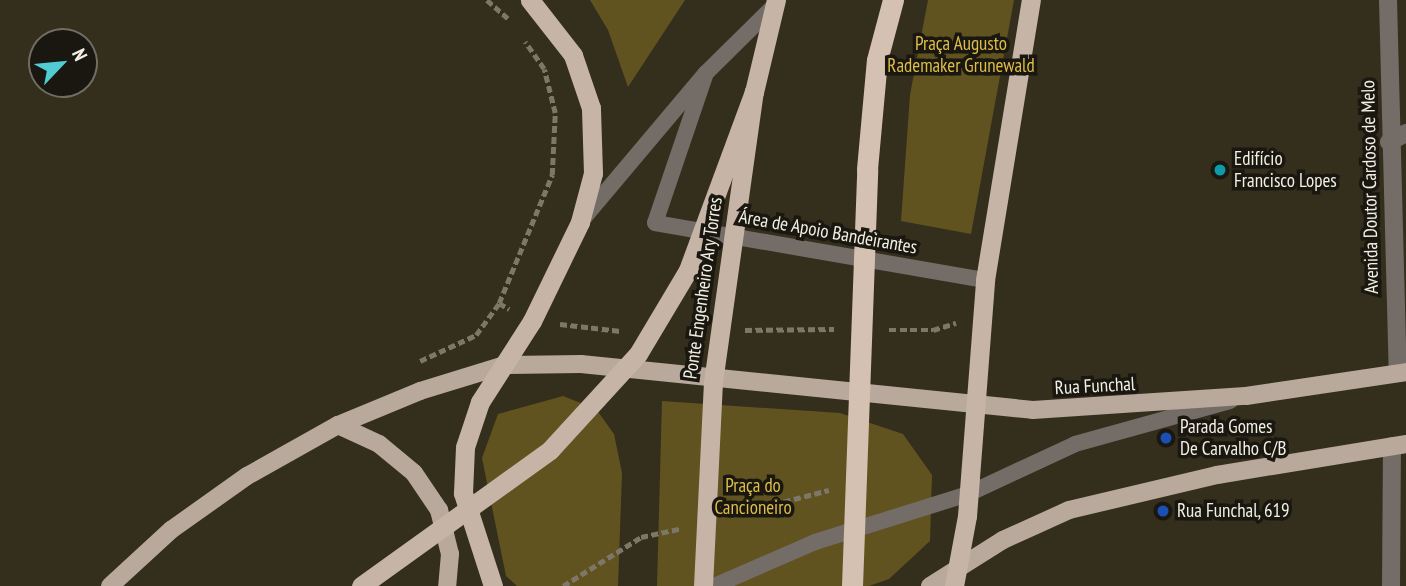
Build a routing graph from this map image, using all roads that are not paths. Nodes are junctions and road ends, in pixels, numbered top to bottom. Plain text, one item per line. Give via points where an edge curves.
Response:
1 (530, 0) edge
2 (778, 0) edge
3 (893, 0) edge
4 (1031, 0) edge
5 (1388, 0) edge
6 (706, 74) junction
7 (754, 92) junction
8 (1406, 133) edge
9 (1389, 142) junction
10 (580, 222) junction
11 (985, 280) junction
12 (505, 365) junction
13 (1402, 372) edge
14 (1246, 396) junction
15 (972, 404) junction
16 (338, 425) junction
17 (1399, 445) edge
18 (968, 494) junction
19 (955, 579) edge
20 (110, 586) edge
21 (361, 586) edge
22 (447, 586) edge
23 (493, 586) edge
24 (703, 586) edge
25 (714, 586) edge
26 (852, 586) edge
27 (930, 586) edge
28 (1391, 586) edge

1 - 10 highway via 573,55 591,108 593,173
2 - 6 lane, Área de Apoio Bandeirantes
2 - 7 highway, Ponte Engenheiro Ary Torres, bridge
3 - 26 highway, bridge via 877,60 867,169
4 - 11 highway
5 - 9 street, Avenida Doutor Cardoso de Melo
6 - 10 lane, Área de Apoio Bandeirantes
6 - 11 lane, Área de Apoio Bandeirantes via 655,223
7 - 21 highway, bridge via 688,270 638,354 550,450
7 - 24 highway, Ponte Engenheiro Ary Torres, bridge via 713,382
8 - 9 street
9 - 13 street, Avenida Doutor Cardoso de Melo
10 - 12 highway
11 - 15 highway
12 - 15 main road, Rua Funchal via 581,364
12 - 16 main road, Rua Funchal via 420,391
12 - 23 highway via 480,402 465,447 463,492
13 - 14 main road, Rua Funchal
14 - 15 main road, Rua Funchal via 1076,409
14 - 18 lane via 1075,444
15 - 18 highway
16 - 20 main road, Rua Funchal via 247,475 171,530
16 - 22 main road via 379,444 414,473 439,510 450,554
17 - 19 main road via 1217,475 1069,510 1003,540
17 - 28 street
18 - 19 highway
18 - 25 lane via 815,542
19 - 27 main road

